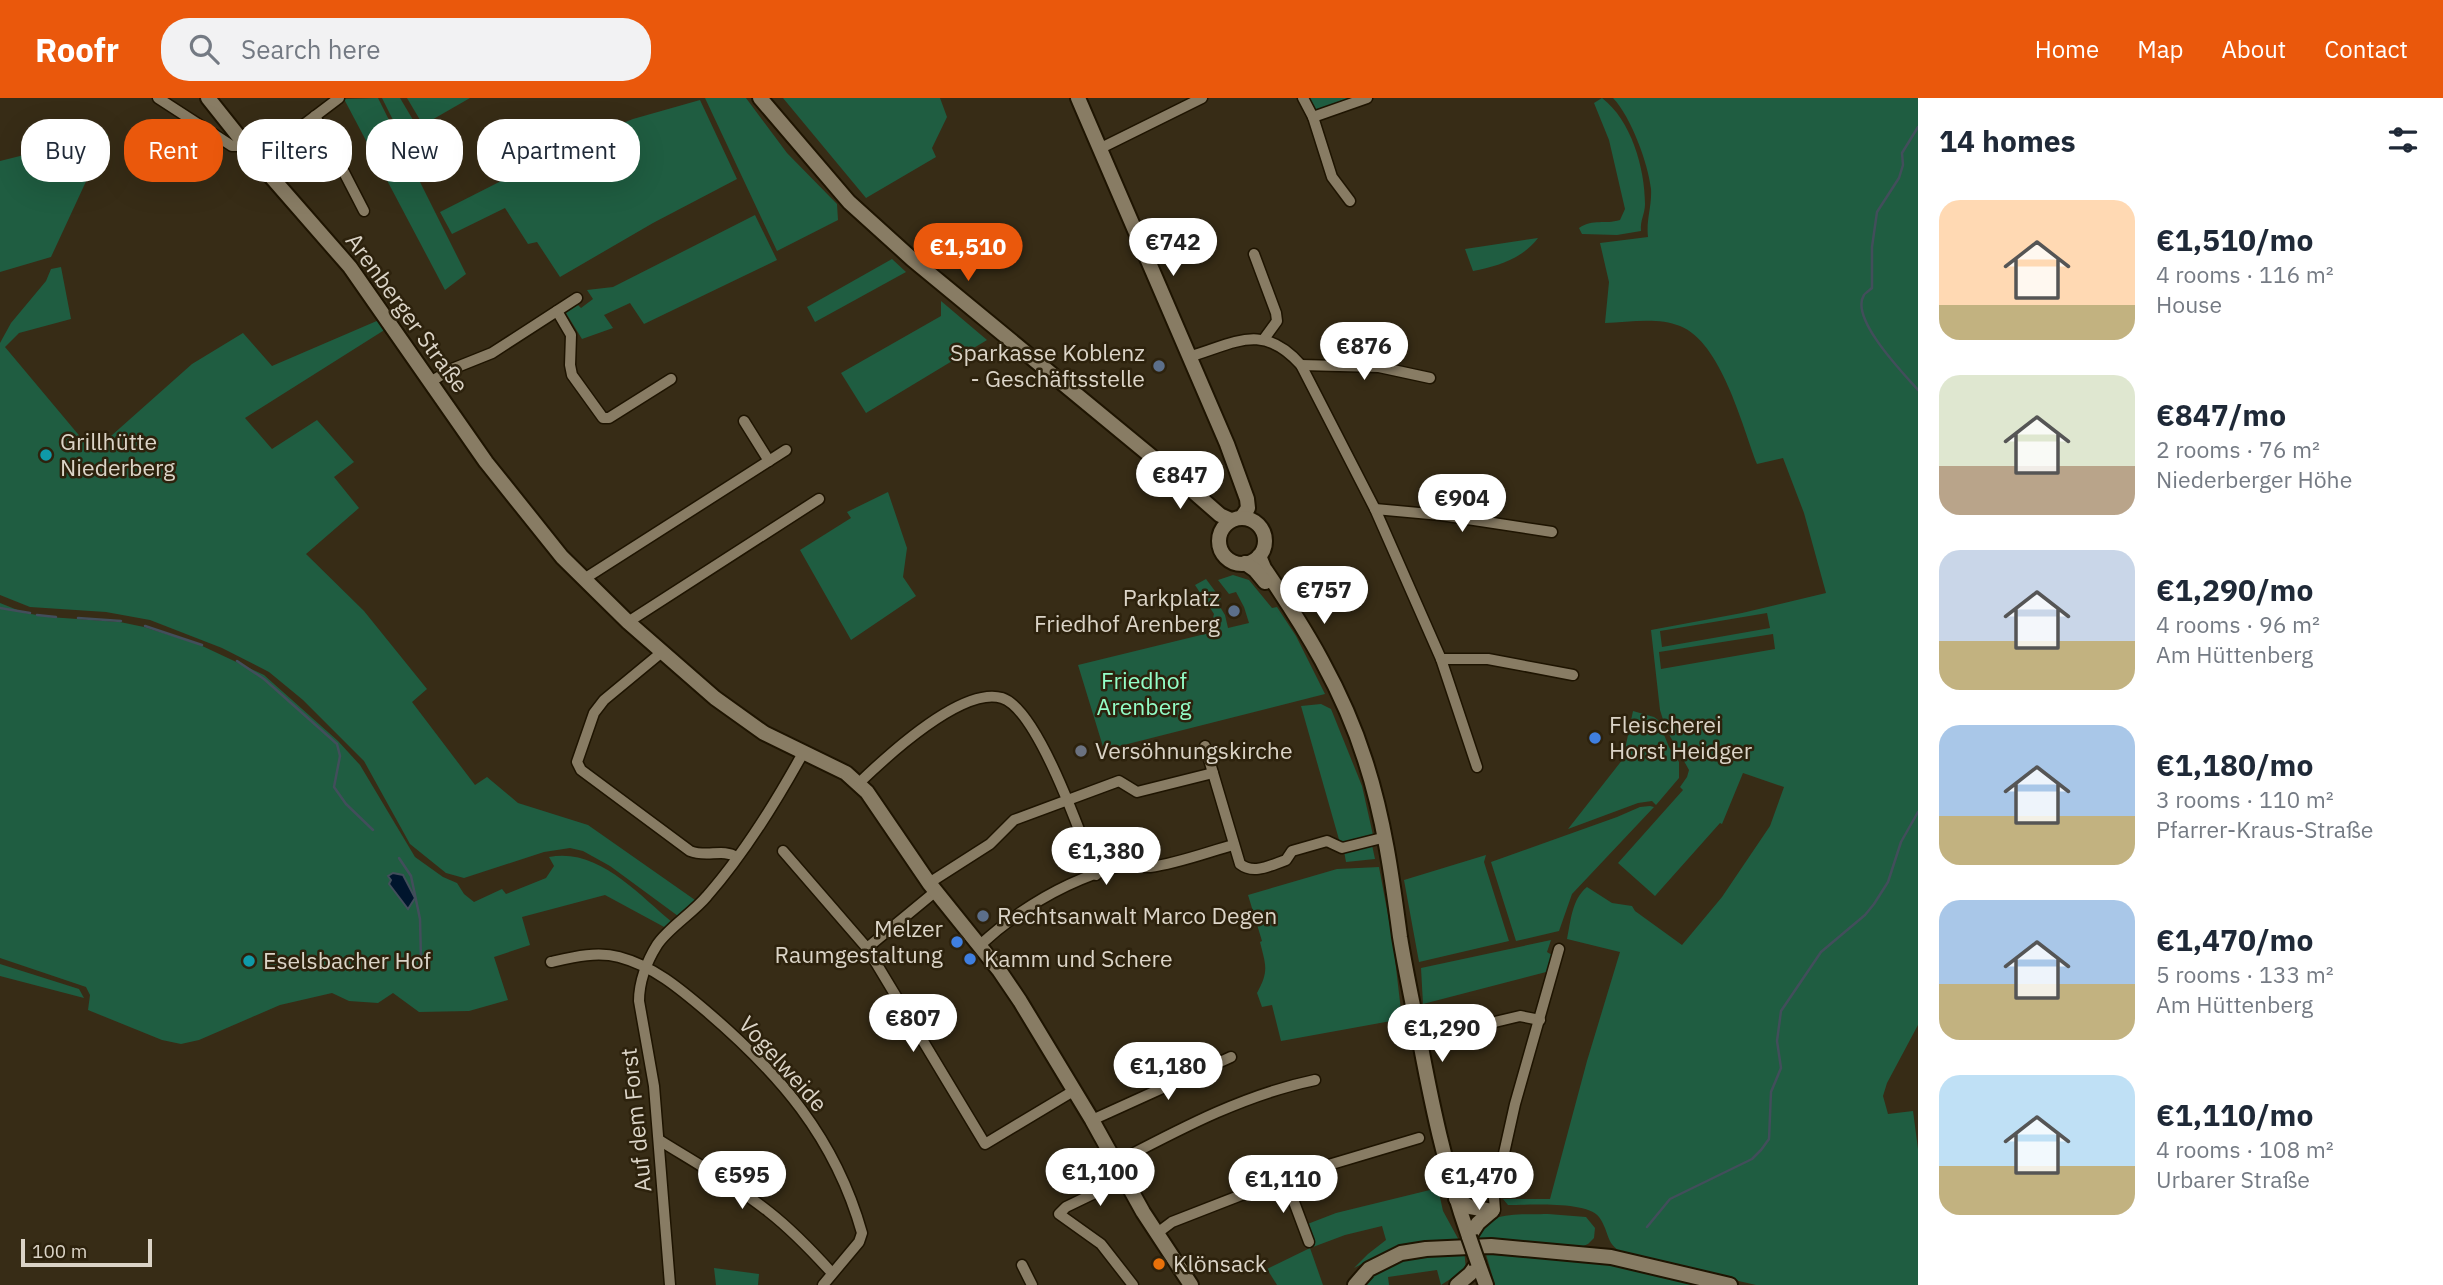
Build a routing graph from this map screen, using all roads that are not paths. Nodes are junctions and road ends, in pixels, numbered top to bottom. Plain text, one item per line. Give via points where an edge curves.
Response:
1 (158, 98) edge
2 (208, 98) edge
3 (339, 98) edge
4 (760, 98) edge
5 (1077, 98) edge
6 (1202, 98) edge
7 (1303, 98) edge
8 (1367, 98) edge
9 (315, 116) junction
10 (1313, 117) junction
11 (311, 119) edge
12 (237, 135) edge
13 (237, 146) edge
14 (1099, 149) junction
15 (276, 182) edge
16 (1350, 201) dead end
17 (365, 211) dead end
18 (1254, 254) dead end
19 (577, 298) dead end
20 (557, 311) junction
21 (1264, 339) junction
22 (1188, 357) junction
23 (1301, 365) junction
24 (1430, 378) dead end
25 (671, 379) dead end
26 (430, 382) junction
27 (744, 421) dead end
28 (786, 450) dead end
29 (769, 461) junction
30 (1170, 473) junction
31 (819, 499) dead end
32 (1375, 509) junction
33 (1243, 520) junction
34 (1220, 531) junction
35 (1552, 532) dead end
36 (1259, 556) junction
37 (1245, 564) junction
38 (584, 579) junction
39 (628, 622) junction
40 (662, 652) junction
41 (1441, 659) junction
42 (1573, 675) dead end
43 (1205, 746) dead end
44 (803, 753) junction
45 (1477, 767) dead end
46 (1213, 773) junction
47 (859, 783) junction
48 (1066, 800) junction
49 (1382, 838) junction
50 (1234, 845) junction
51 (783, 851) dead end
52 (737, 857) junction
53 (1096, 874) junction
54 (932, 887) junction
55 (979, 946) junction
56 (867, 948) junction
57 (1559, 949) dead end
58 (551, 962) dead end
59 (647, 966) junction
60 (1540, 1020) junction
61 (1474, 1027) dead end
62 (1231, 1057) dead end
63 (1315, 1080) dead end
64 (1075, 1090) junction
65 (1093, 1120) junction
66 (1419, 1138) dead end
67 (659, 1140) junction
68 (1115, 1163) junction
69 (1285, 1178) junction
70 (1124, 1180) junction
71 (1456, 1199) junction
72 (1495, 1210) dead end
73 (1156, 1234) junction
74 (1469, 1237) junction
75 (1309, 1242) dead end
76 (1478, 1263) junction
77 (1022, 1265) dead end
78 (832, 1273) junction
79 (670, 1285) edge
80 (823, 1285) edge
81 (1032, 1285) edge
82 (1133, 1285) edge
83 (1191, 1285) edge
84 (1355, 1285) edge
85 (1457, 1285) edge
86 (1486, 1285) edge
87 (1730, 1285) edge

1 - 13 street
2 - 12 street, Arenberger Straße
3 - 9 street
4 - 30 street via 858,210
5 - 14 street
6 - 14 street
7 - 10 street
8 - 10 street
9 - 11 street
9 - 17 street, Arenberger Straße
10 - 16 street via 1332,177
14 - 22 street
15 - 26 street, Arenberger Straße via 350,267
18 - 21 street via 1277,321
19 - 20 street
20 - 25 street via 571,335 572,376 603,418
20 - 26 street via 492,353
21 - 22 street via 1238,340
21 - 23 street
22 - 33 street via 1252,490 1255,502
23 - 24 street via 1379,367
23 - 32 street
26 - 38 street, Arenberger Straße via 513,498
27 - 29 street
28 - 29 street
29 - 38 street
30 - 33 street via 1220,515
30 - 34 street
31 - 39 street
32 - 35 street
32 - 41 street
33 - 34 street
33 - 36 street via 1263,531 1265,542
34 - 37 street via 1219,546 1225,556
36 - 37 street
36 - 49 street via 1306,631 1348,715 1364,758
37 - 49 street via 1283,606 1314,657 1359,761
38 - 39 street, Arenberger Straße
39 - 40 street, Arenberger Straße
40 - 44 street, Arenberger Straße via 744,719
40 - 52 street via 594,713 577,762 581,770 690,850
41 - 42 street via 1488,660
41 - 45 street
43 - 46 street
44 - 47 street, Arenberger Straße
44 - 52 street, Auf dem Forst
46 - 48 street via 1136,792 1119,781
46 - 50 street
47 - 48 street via 921,729 975,700 993,696 1012,703 1024,716
47 - 54 street, Arenberger Straße
48 - 53 street
48 - 54 street via 1014,820
49 - 50 street via 1342,848 1327,841 1292,851 1286,860 1254,870 1240,864
49 - 71 street via 1429,1091
50 - 53 street via 1152,867 1126,864
51 - 56 street
52 - 59 street, Auf dem Forst via 708,895 658,943
53 - 55 street via 1038,900 1004,922
54 - 55 street, Arenberger Straße
54 - 56 street
55 - 64 street, Arenberger Straße via 1020,1000
56 - 64 street via 985,1144
57 - 60 street
58 - 59 street via 598,955
59 - 67 street, Auf dem Forst via 639,1001
59 - 78 street, Vogelweide via 762,1062 819,1133 862,1233
60 - 61 street via 1520,1016
60 - 72 street via 1515,1104
62 - 65 street
63 - 68 street via 1212,1113
64 - 65 street, Arenberger Straße
65 - 68 street, Arenberger Straße
66 - 69 street
67 - 78 street via 771,1213
67 - 79 street, Auf dem Forst
68 - 70 street, Arenberger Straße
69 - 73 street via 1184,1217
69 - 75 street
70 - 73 street, Arenberger Straße
70 - 82 street via 1059,1214 1101,1244
71 - 74 street
71 - 74 street via 1492,1211
73 - 83 street, Arenberger Straße
74 - 76 street, bridge
76 - 85 street
76 - 86 street
77 - 81 street
78 - 80 street, Vogelweide
84 - 87 street via 1369,1269 1401,1253 1491,1246 1611,1257

